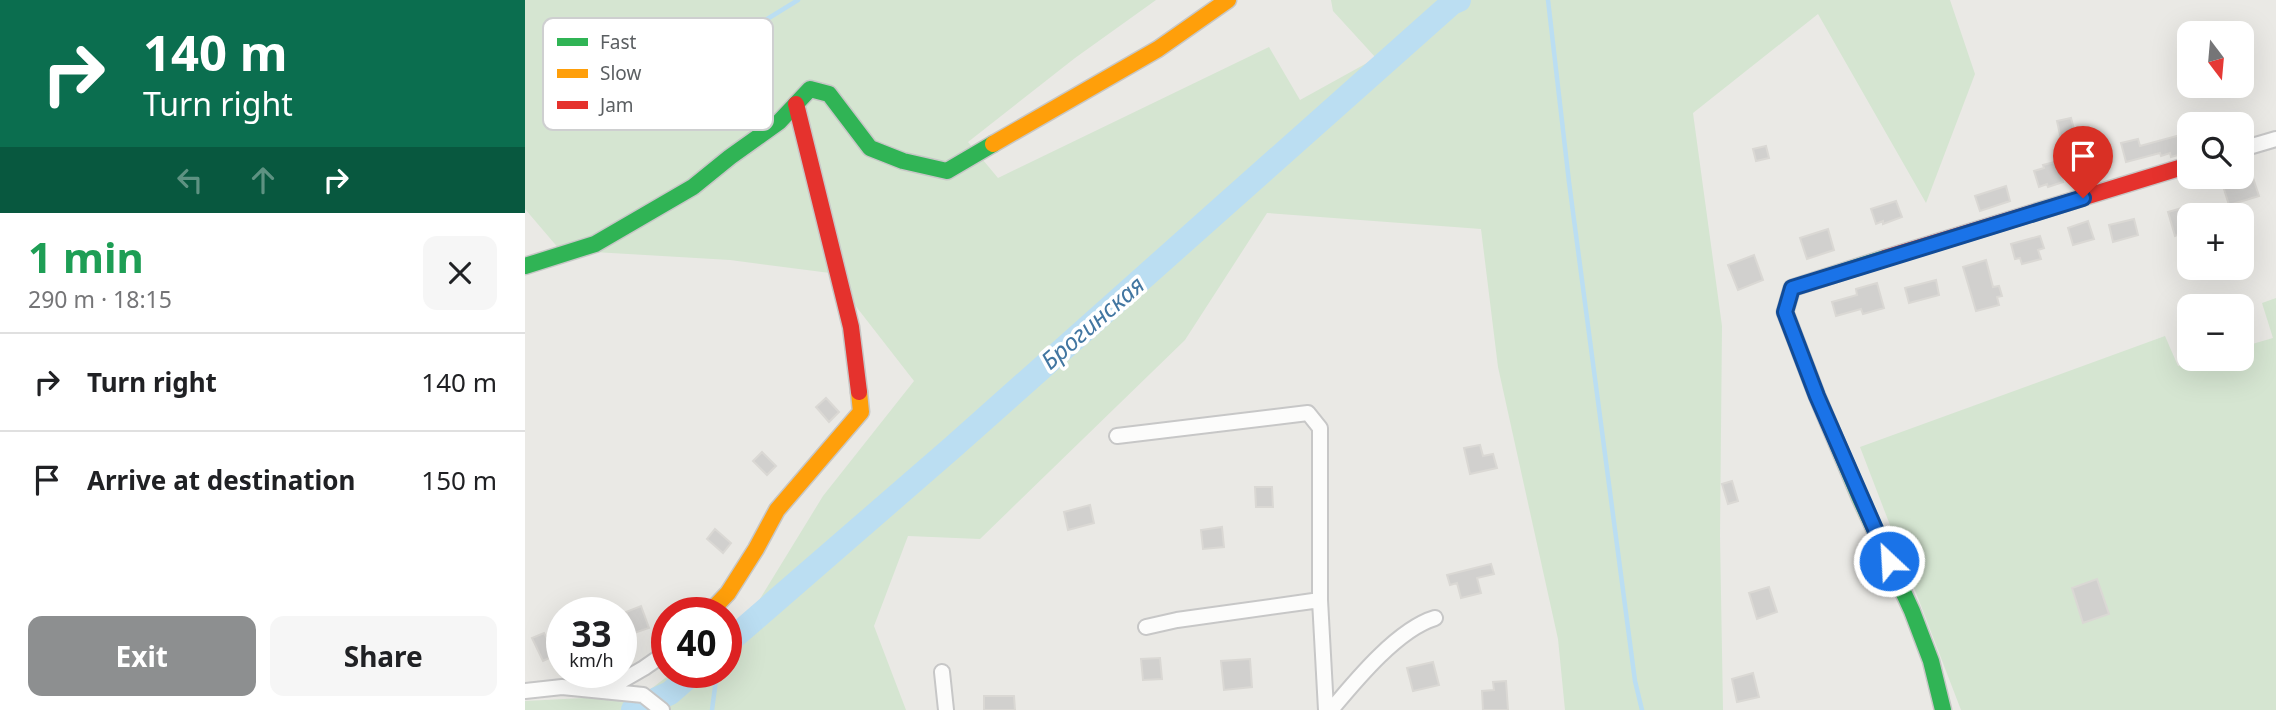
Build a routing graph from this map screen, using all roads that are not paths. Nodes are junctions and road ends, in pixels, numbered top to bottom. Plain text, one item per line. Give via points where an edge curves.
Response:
1 (1228, 0) edge
2 (796, 104) junction
3 (773, 126) edge
4 (768, 130) edge
5 (2276, 139) edge
6 (2254, 145) edge
7 (2177, 169) edge
8 (525, 267) edge
9 (1117, 436) dead end
10 (724, 597) edge
11 (1320, 600) junction
12 (1435, 618) dead end
13 (1146, 627) dead end
14 (651, 663) edge
15 (942, 672) dead end
16 (525, 678) edge
17 (546, 684) edge
18 (553, 688) edge
19 (577, 688) edge
20 (606, 690) junction
21 (525, 691) edge
22 (662, 710) edge
23 (946, 710) edge
24 (1326, 710) edge
25 (1331, 710) edge
26 (1943, 710) edge

1 - 2 street via 1159,49 947,171 870,148 829,93 810,89
2 - 3 street
2 - 10 street via 851,327 861,412 777,510
4 - 8 street via 693,187 594,244
5 - 6 street
7 - 26 street via 1792,288 1785,312 1912,611
9 - 11 street via 1308,413 1320,428
11 - 13 street
11 - 24 street
12 - 25 street via 1420,623 1389,649
14 - 20 street
15 - 23 street
16 - 17 street
18 - 21 street
19 - 20 street
20 - 22 street via 643,695

